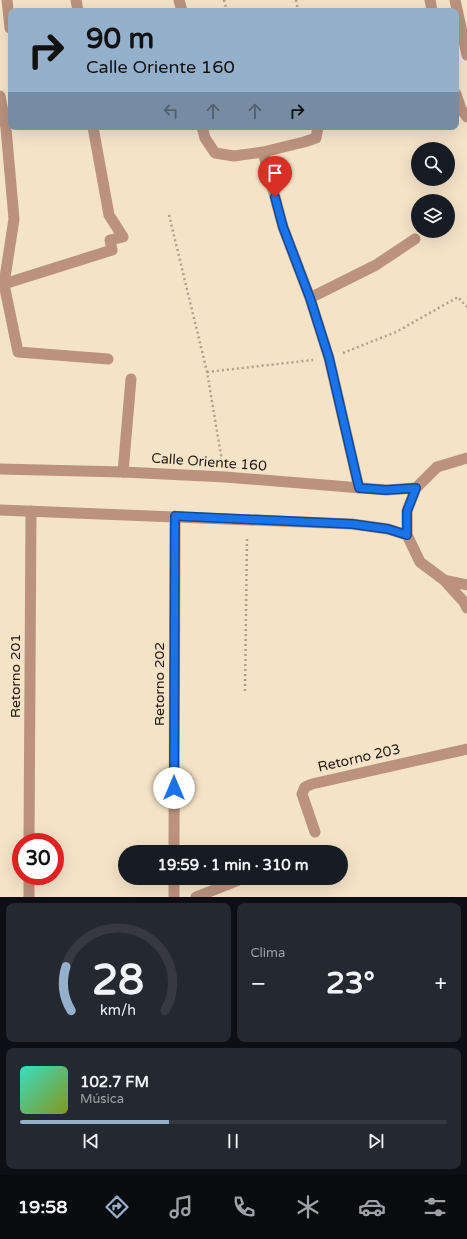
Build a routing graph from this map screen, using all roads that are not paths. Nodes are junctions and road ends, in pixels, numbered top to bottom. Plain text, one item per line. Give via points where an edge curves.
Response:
1 (7, 0) edge
2 (459, 19) edge
3 (7, 27) edge
4 (467, 56) edge
5 (0, 96) edge
6 (459, 103) edge
7 (467, 117) edge
8 (94, 130) edge
9 (203, 130) edge
10 (317, 130) edge
11 (263, 152) junction
12 (415, 239) dead end
13 (4, 284) junction
14 (310, 298) junction
15 (108, 359) dead end
16 (131, 379) dead end
17 (467, 458) edge
18 (0, 469) edge
19 (123, 472) junction
20 (359, 488) junction
21 (416, 488) junction
22 (0, 510) edge
23 (31, 511) junction
24 (175, 516) junction
25 (407, 535) junction
26 (444, 580) junction
27 (467, 585) edge
28 (467, 608) edge
29 (467, 749) edge
30 (315, 832) dead end
31 (29, 833) edge
32 (174, 845) edge
33 (29, 885) edge
34 (174, 885) edge
35 (226, 885) edge
36 (29, 897) edge
37 (174, 897) edge
38 (196, 897) edge

1 - 3 street
2 - 4 street
5 - 13 street via 6,128 14,219
6 - 7 street
8 - 13 street via 109,215 123,237 110,240 112,250
9 - 11 street via 215,153 234,156
10 - 11 street via 316,138
11 - 14 street via 283,227
12 - 14 street via 376,265
13 - 15 street via 18,352
14 - 20 street via 329,358
16 - 19 street
17 - 21 street via 437,466
18 - 19 street, Calle Oriente 160
19 - 20 street, Calle Oriente 160
20 - 21 street, Calle Oriente 160
21 - 25 street via 407,511
22 - 23 street
23 - 24 street
23 - 31 street, Retorno 201
24 - 25 street via 352,524 388,529
24 - 32 street, Retorno 202
25 - 26 street via 420,562
26 - 27 street
26 - 28 street
29 - 30 street, Retorno 203 via 305,787 302,794
33 - 36 street
34 - 37 street
35 - 38 street

